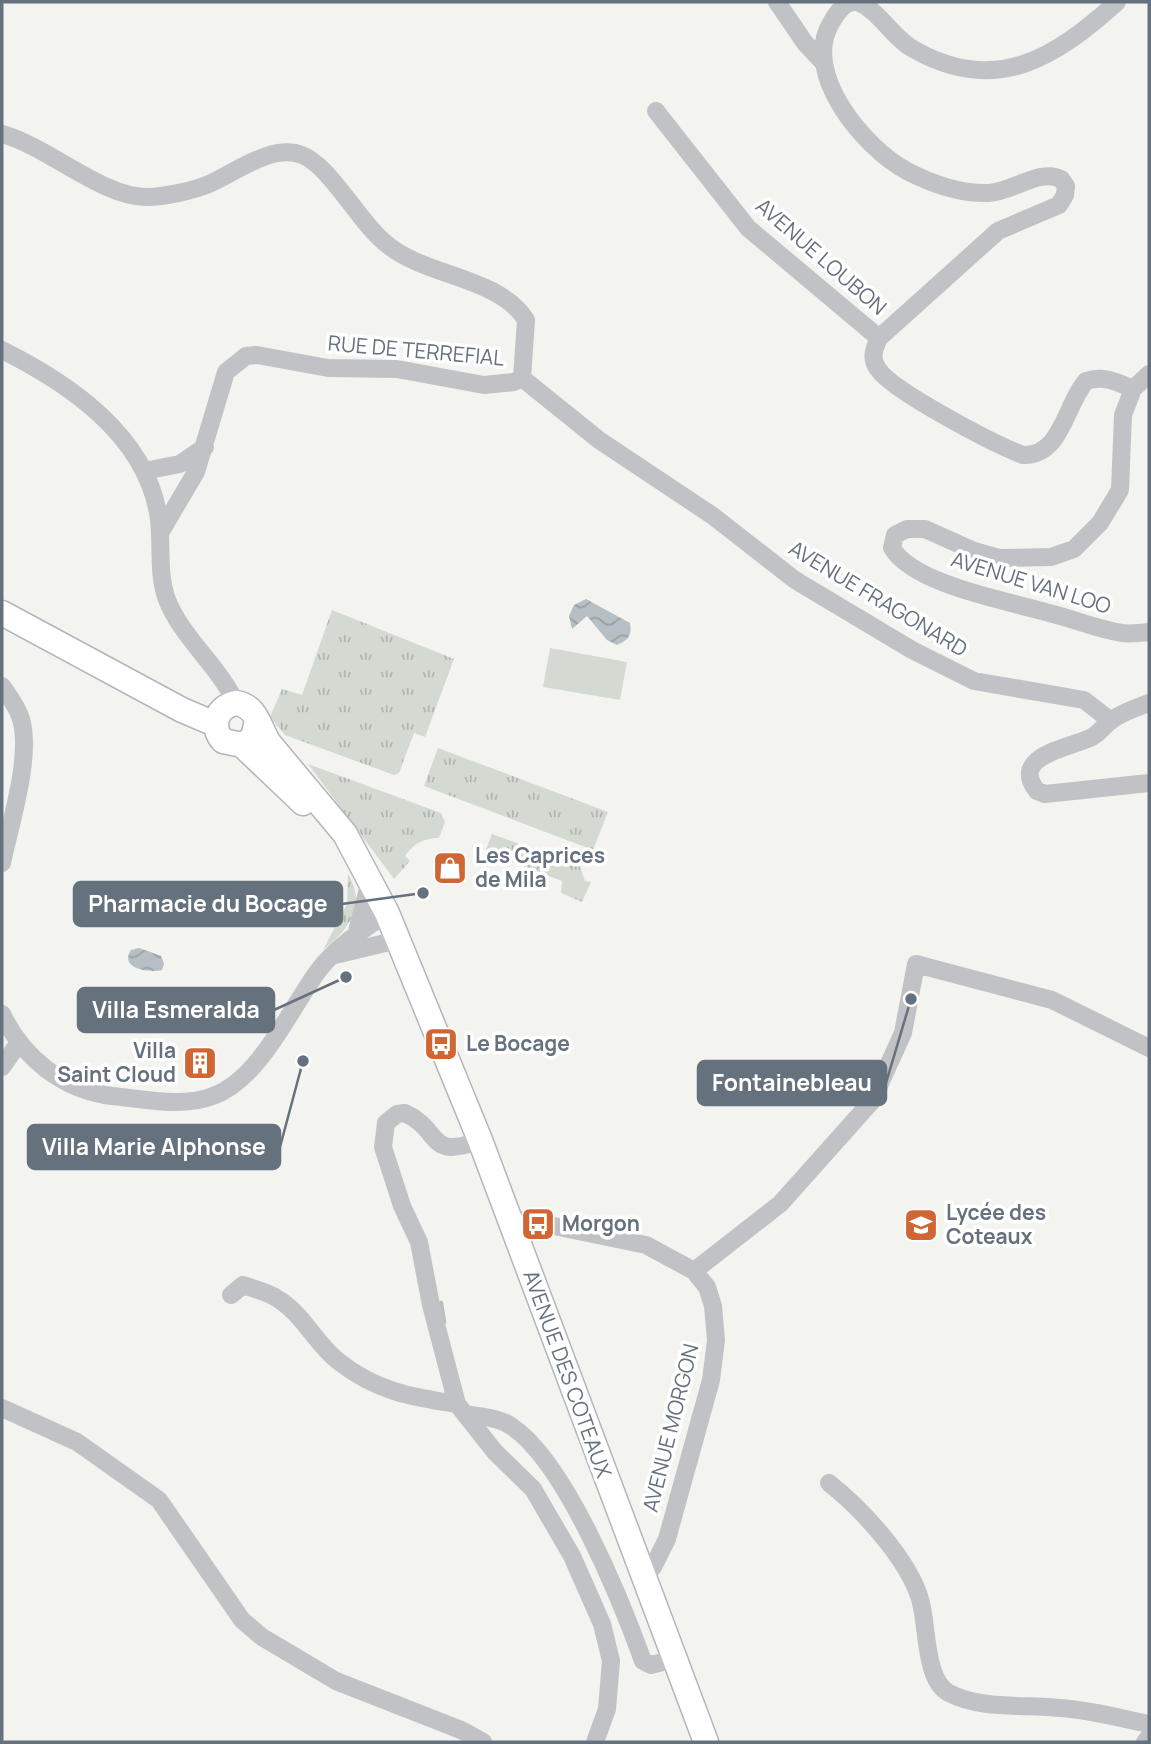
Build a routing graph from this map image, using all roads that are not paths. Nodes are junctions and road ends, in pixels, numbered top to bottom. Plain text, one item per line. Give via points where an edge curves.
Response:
1 (777, 2) edge
2 (856, 2) edge
3 (1117, 2) edge
4 (822, 61) junction
5 (656, 111) dead end
6 (2, 134) edge
7 (878, 338) junction
8 (2, 350) edge
9 (1149, 374) edge
10 (523, 378) junction
11 (1133, 389) junction
12 (205, 447) junction
13 (144, 471) junction
14 (160, 533) junction
15 (2, 613) edge
16 (1149, 632) edge
17 (2, 686) edge
18 (236, 703) junction
19 (1149, 703) edge
20 (257, 720) junction
21 (1111, 721) junction
22 (215, 723) junction
23 (242, 745) junction
24 (1149, 783) edge
25 (355, 854) junction
26 (2, 863) edge
27 (370, 881) junction
28 (387, 914) junction
29 (356, 935) junction
30 (398, 940) junction
31 (332, 956) junction
32 (2, 1014) edge
33 (18, 1044) junction
34 (1149, 1048) edge
35 (2, 1067) edge
36 (480, 1140) junction
37 (510, 1222) junction
38 (694, 1271) junction
39 (231, 1295) dead end
40 (2, 1408) edge
41 (461, 1409) junction
42 (829, 1483) dead end
43 (641, 1574) junction
44 (675, 1659) junction
45 (1149, 1724) edge
46 (1149, 1737) edge
47 (483, 1742) edge
48 (595, 1742) edge
49 (706, 1742) edge
50 (1145, 1742) edge

1 - 4 street
2 - 3 street via 866,5 895,37 914,50 967,68 999,70 1038,61 1067,44
2 - 4 street via 848,2 828,26
4 - 7 street via 827,79 855,125 878,152 907,170 936,184 991,193 1046,176 1055,176 1066,186 1059,205 998,232
5 - 7 street, AVENUE LOUBON via 748,228
6 - 10 street, RUE DE TERREFIAL via 38,148 82,176 145,198 206,186 284,151 302,155 315,163 371,232 390,247 511,301 526,320
7 - 11 street via 873,354 877,369 891,382 1023,455 1036,455 1051,445 1086,381 1114,381
8 - 13 street via 70,389 108,423
9 - 11 street, AVENUE VAN LOO
10 - 12 street, RUE DE TERREFIAL via 484,385 397,369 328,368 246,356 226,372
10 - 21 street, AVENUE FRAGONARD via 599,440 713,516 795,580 912,650 974,681 1076,697 1096,706
11 - 16 street, AVENUE VAN LOO via 1123,415 1120,490 1100,523 1074,549 1051,557 999,558 915,527 895,535 892,548 898,557 926,574 963,589 1101,629
12 - 13 street via 180,464
12 - 14 street, RUE DE TERREFIAL via 183,497
13 - 14 street
14 - 18 street via 166,597
15 - 22 main road via 172,705
17 - 26 street via 21,720 23,738
18 - 20 main road via 247,706
18 - 22 main road via 220,712
19 - 21 street
20 - 23 main road via 256,732
20 - 25 main road, AVENUE DES COTEAUX via 269,743 323,805
21 - 24 street via 1092,737 1041,756 1032,769 1032,785 1045,794 1058,794
22 - 23 main road via 223,741
23 - 25 main road, AVENUE DES COTEAUX
25 - 27 main road, AVENUE DES COTEAUX
27 - 28 main road, AVENUE DES COTEAUX
27 - 29 street
28 - 29 street
28 - 30 main road, AVENUE DES COTEAUX
29 - 31 street
30 - 31 street
30 - 36 main road, AVENUE DES COTEAUX
31 - 33 street via 252,1066 213,1096 158,1101 102,1094 55,1076
32 - 33 street
33 - 35 street
34 - 38 street via 1052,1000 916,964 903,1033 872,1101 780,1204
36 - 37 main road, AVENUE DES COTEAUX
36 - 41 street via 449,1148 432,1139 405,1113 386,1124 383,1139 388,1170 419,1242 431,1305
37 - 38 street via 526,1220 646,1245
37 - 43 main road, AVENUE DES COTEAUX
38 - 43 street, AVENUE MORGON via 707,1287 713,1306 716,1340 711,1380 667,1539 653,1567
39 - 41 street via 243,1285 278,1298 335,1359 375,1386
40 - 47 street via 66,1436 159,1500 242,1620 262,1637 336,1681
41 - 44 street via 510,1425 544,1456 601,1558 643,1661 651,1665
41 - 48 street via 533,1489 572,1556 602,1625 611,1661 607,1709
42 - 45 street via 864,1514 909,1575 921,1601 933,1672 941,1688 973,1702 1071,1709
43 - 44 main road, AVENUE DES COTEAUX
44 - 49 main road, AVENUE DES COTEAUX
46 - 50 street

